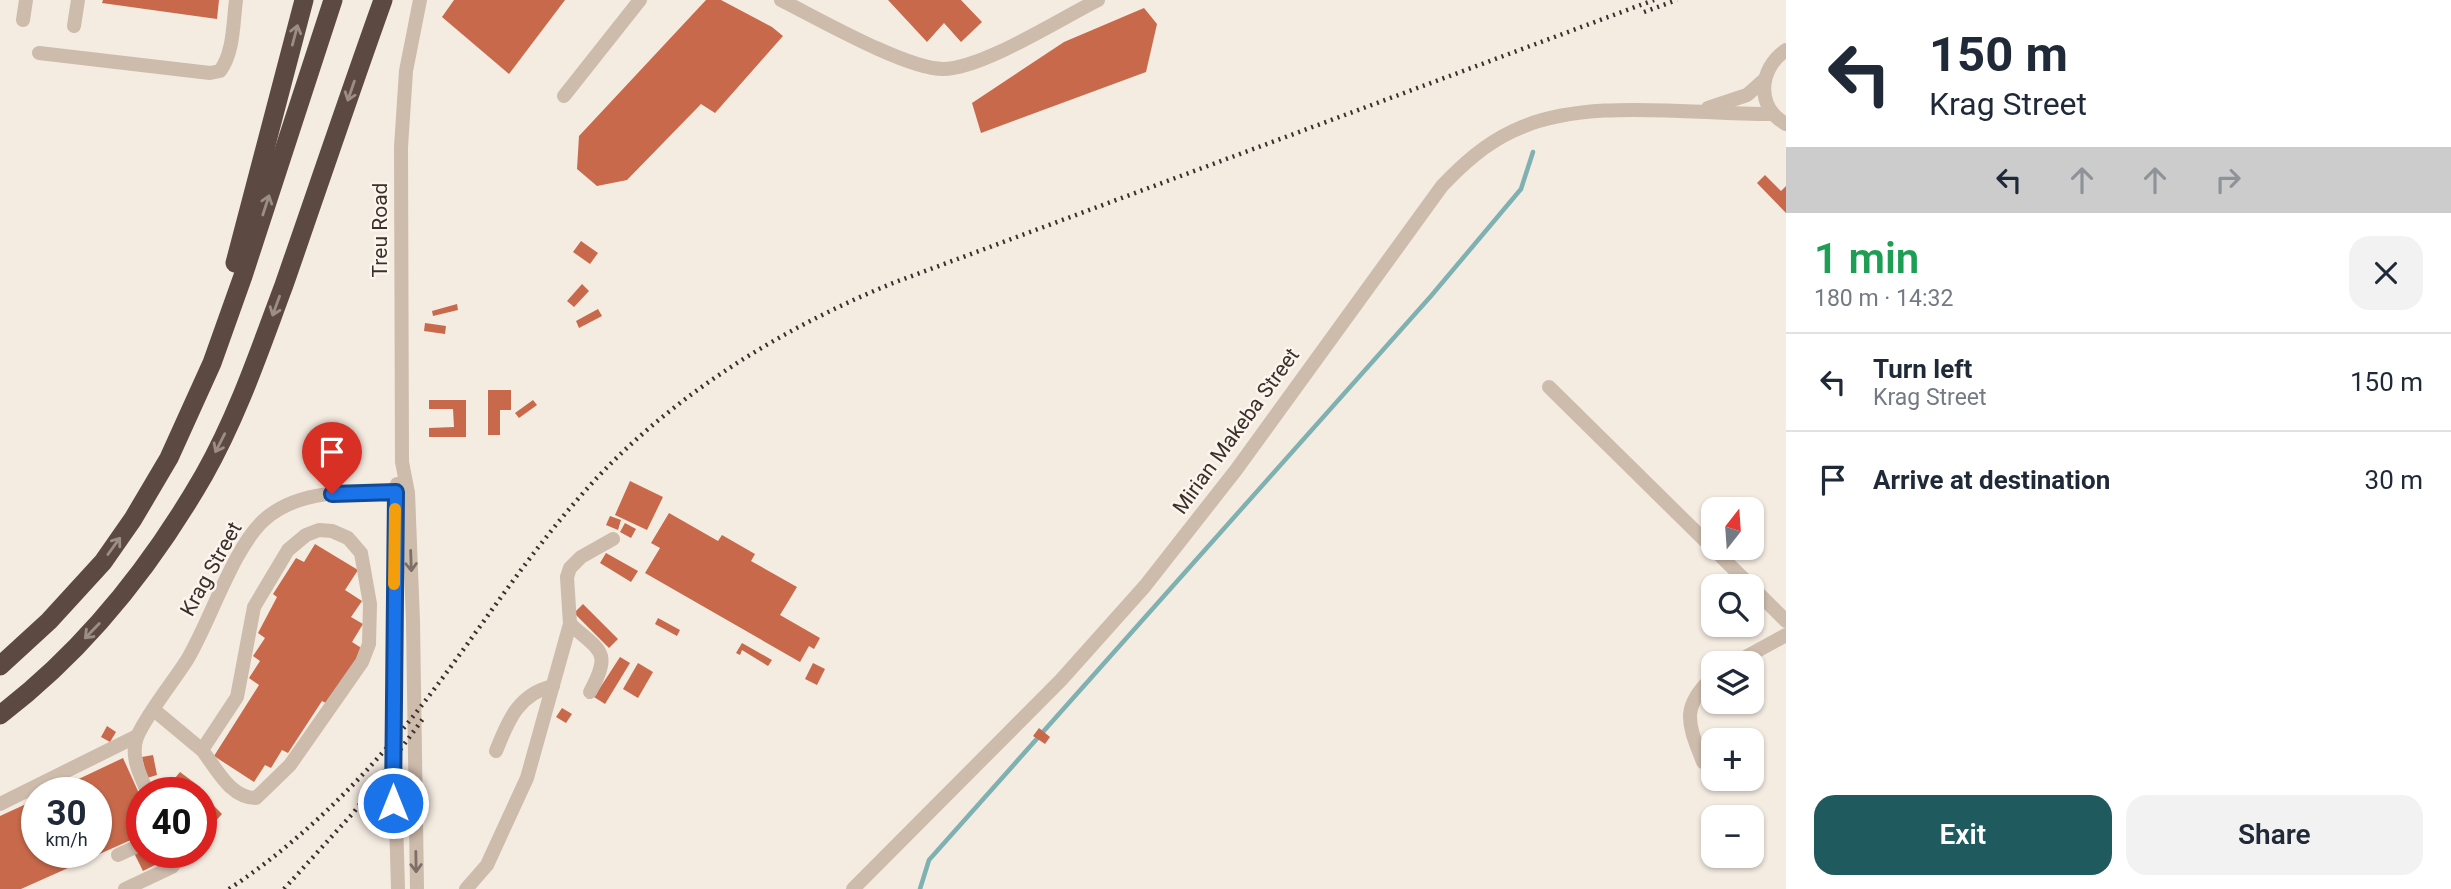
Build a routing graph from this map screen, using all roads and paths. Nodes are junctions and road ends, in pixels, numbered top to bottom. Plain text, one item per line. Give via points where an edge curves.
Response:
1 (26, 0) edge
2 (78, 0) edge
3 (236, 0) edge
4 (304, 0) edge
5 (333, 0) edge
6 (375, 0) edge
7 (383, 0) edge
8 (420, 0) edge
9 (640, 0) edge
10 (781, 0) edge
11 (1098, 0) edge
12 (23, 20) dead end
13 (74, 26) dead end
14 (373, 27) junction
15 (1786, 50) edge
16 (39, 53) dead end
17 (1764, 80) junction
18 (564, 96) dead end
19 (1700, 110) junction
20 (1773, 114) junction
21 (1786, 124) edge
22 (212, 363) junction
23 (1549, 387) dead end
24 (402, 492) junction
25 (613, 539) dead end
26 (1738, 574) edge
27 (1764, 600) edge
28 (1786, 621) edge
29 (570, 624) junction
30 (1786, 635) edge
31 (1757, 651) edge
32 (0, 666) edge
33 (552, 686) junction
34 (1701, 689) edge
35 (590, 692) dead end
36 (0, 715) edge
37 (150, 716) junction
38 (137, 736) junction
39 (202, 750) junction
40 (496, 751) dead end
41 (1701, 757) edge
42 (140, 777) edge
43 (0, 804) edge
44 (126, 852) edge
45 (118, 855) dead end
46 (170, 868) edge
47 (125, 889) edge
48 (398, 889) edge
49 (417, 889) edge
50 (466, 889) edge
51 (853, 889) edge

1 - 12 street
2 - 13 street
3 - 16 street via 229,52 220,71
22 -> 4 highway
22 -> 5 highway
6 - 14 highway
7 - 14 highway
8 - 24 street, Treu Road via 408,59 401,147
9 - 18 street
10 - 11 street via 883,50 941,69 982,60
14 -> 36 highway via 249,382 205,473 157,550 99,624 36,688
15 - 17 street, Mirian Makeba Street via 1769,67
17 - 19 street, Mirian Makeba Street via 1737,100
17 - 20 street
19 - 20 street, Mirian Makeba Street
19 - 51 street, Mirian Makeba Street via 1565,116 1516,129 1466,160 1442,186 1236,470 1145,586 1061,680
20 - 21 street
32 -> 22 highway via 103,562 134,519 169,458
23 - 26 street
24 - 37 street, Krag Street via 313,497 264,520 246,542 188,658
24 - 48 street, Treu Road via 393,791
24 -> 49 street, Treu Road via 415,683
25 - 29 street via 570,568 566,577
27 - 28 street
29 - 33 street
29 - 35 street via 603,660
30 - 31 street
33 - 40 street via 519,704
33 - 50 street via 527,778 504,833 487,865
34 - 41 street via 1688,723
37 - 38 street, Krag Street
37 - 39 street
38 - 42 street via 135,757
38 - 43 street
39 - 39 street via 234,792 256,798 290,765 362,662 369,645 369,604 361,553 348,538 319,530 288,550 254,607 237,697
44 - 45 street
46 - 47 street

